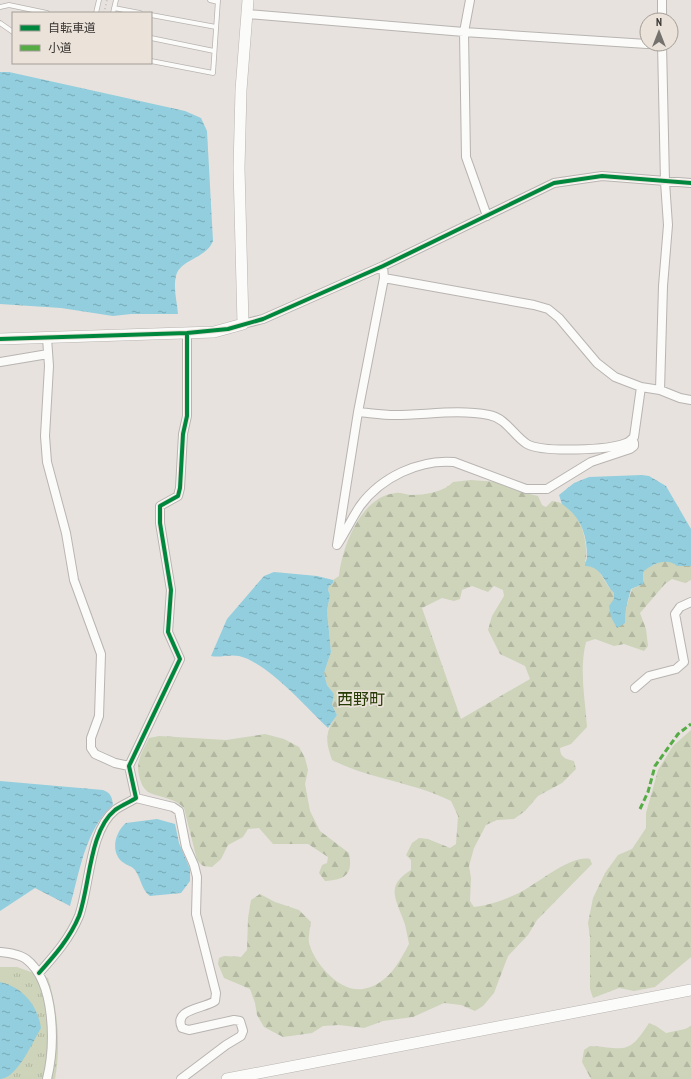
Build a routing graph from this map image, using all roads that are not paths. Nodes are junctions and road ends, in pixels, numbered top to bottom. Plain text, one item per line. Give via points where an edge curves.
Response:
1 (99, 0) edge
2 (116, 0) edge
3 (210, 0) edge
4 (248, 0) edge
5 (470, 0) edge
6 (662, 0) edge
7 (218, 1) edge
8 (0, 7) edge
9 (114, 11) edge
10 (42, 12) edge
11 (96, 12) edge
12 (127, 12) edge
13 (662, 12) edge
14 (247, 14) junction
15 (152, 15) edge
16 (0, 23) edge
17 (216, 27) junction
18 (12, 31) edge
19 (464, 32) junction
20 (152, 38) edge
21 (639, 43) edge
22 (214, 51) junction
23 (662, 52) edge
24 (152, 61) edge
25 (665, 182) junction
26 (691, 183) edge
27 (487, 216) junction
28 (383, 266) junction
29 (384, 278) junction
30 (243, 324) junction
31 (187, 333) junction
32 (47, 338) junction
33 (0, 339) edge
34 (48, 354) junction
35 (0, 362) edge
36 (641, 387) junction
37 (660, 390) junction
38 (691, 400) edge
39 (358, 412) junction
40 (632, 439) junction
41 (691, 602) edge
42 (635, 688) dead end
43 (129, 766) junction
44 (136, 798) junction
45 (0, 952) edge
46 (39, 973) junction
47 (691, 990) edge
48 (47, 1079) edge
49 (181, 1079) edge
50 (227, 1079) edge

1 - 11 lane
2 - 9 lane
3 - 7 lane
4 - 14 street
5 - 19 street
6 - 13 street
7 - 17 lane
8 - 10 lane via 9,5
9 - 12 lane
14 - 19 street
14 - 30 street via 241,90 239,168
15 - 17 lane
16 - 18 lane
17 - 22 lane
19 - 21 street
19 - 27 street via 466,157
20 - 22 lane
22 - 24 lane via 213,73
23 - 25 street
25 - 26 street
25 - 27 street via 602,176 554,183
25 - 37 street via 668,225 663,286
27 - 28 street
28 - 29 street
28 - 30 street via 270,316
29 - 36 street via 548,309 560,318 597,363 615,377
29 - 39 street
30 - 31 street via 214,332
31 - 32 street
31 - 43 street via 187,416 183,434 180,488 178,496 160,506 160,523 171,590 168,632 180,659
32 - 33 street
32 - 34 street
34 - 35 street
34 - 43 street via 48,462 66,533 74,580 101,654 99,716 91,738 91,748 95,754
36 - 37 street
36 - 40 street
37 - 38 street
39 - 40 street via 394,415 490,415 499,419 527,444 546,448 598,448 627,443
39 - 40 street via 337,545 360,506 369,496 396,476 412,468 442,461 454,462 526,489 547,489 591,462 630,449 634,446
41 - 42 street via 680,607 675,614 684,662 676,669 649,676
43 - 44 street
44 - 46 street via 114,811 105,823 91,859 79,915 62,947
44 - 49 street via 179,810 186,847 197,877 196,914 216,993 215,1001 186,1013 179,1022 182,1028 189,1030 234,1020 240,1021 244,1031 241,1036
45 - 46 street via 25,958
46 - 48 street via 50,1007 51,1061
47 - 50 street

